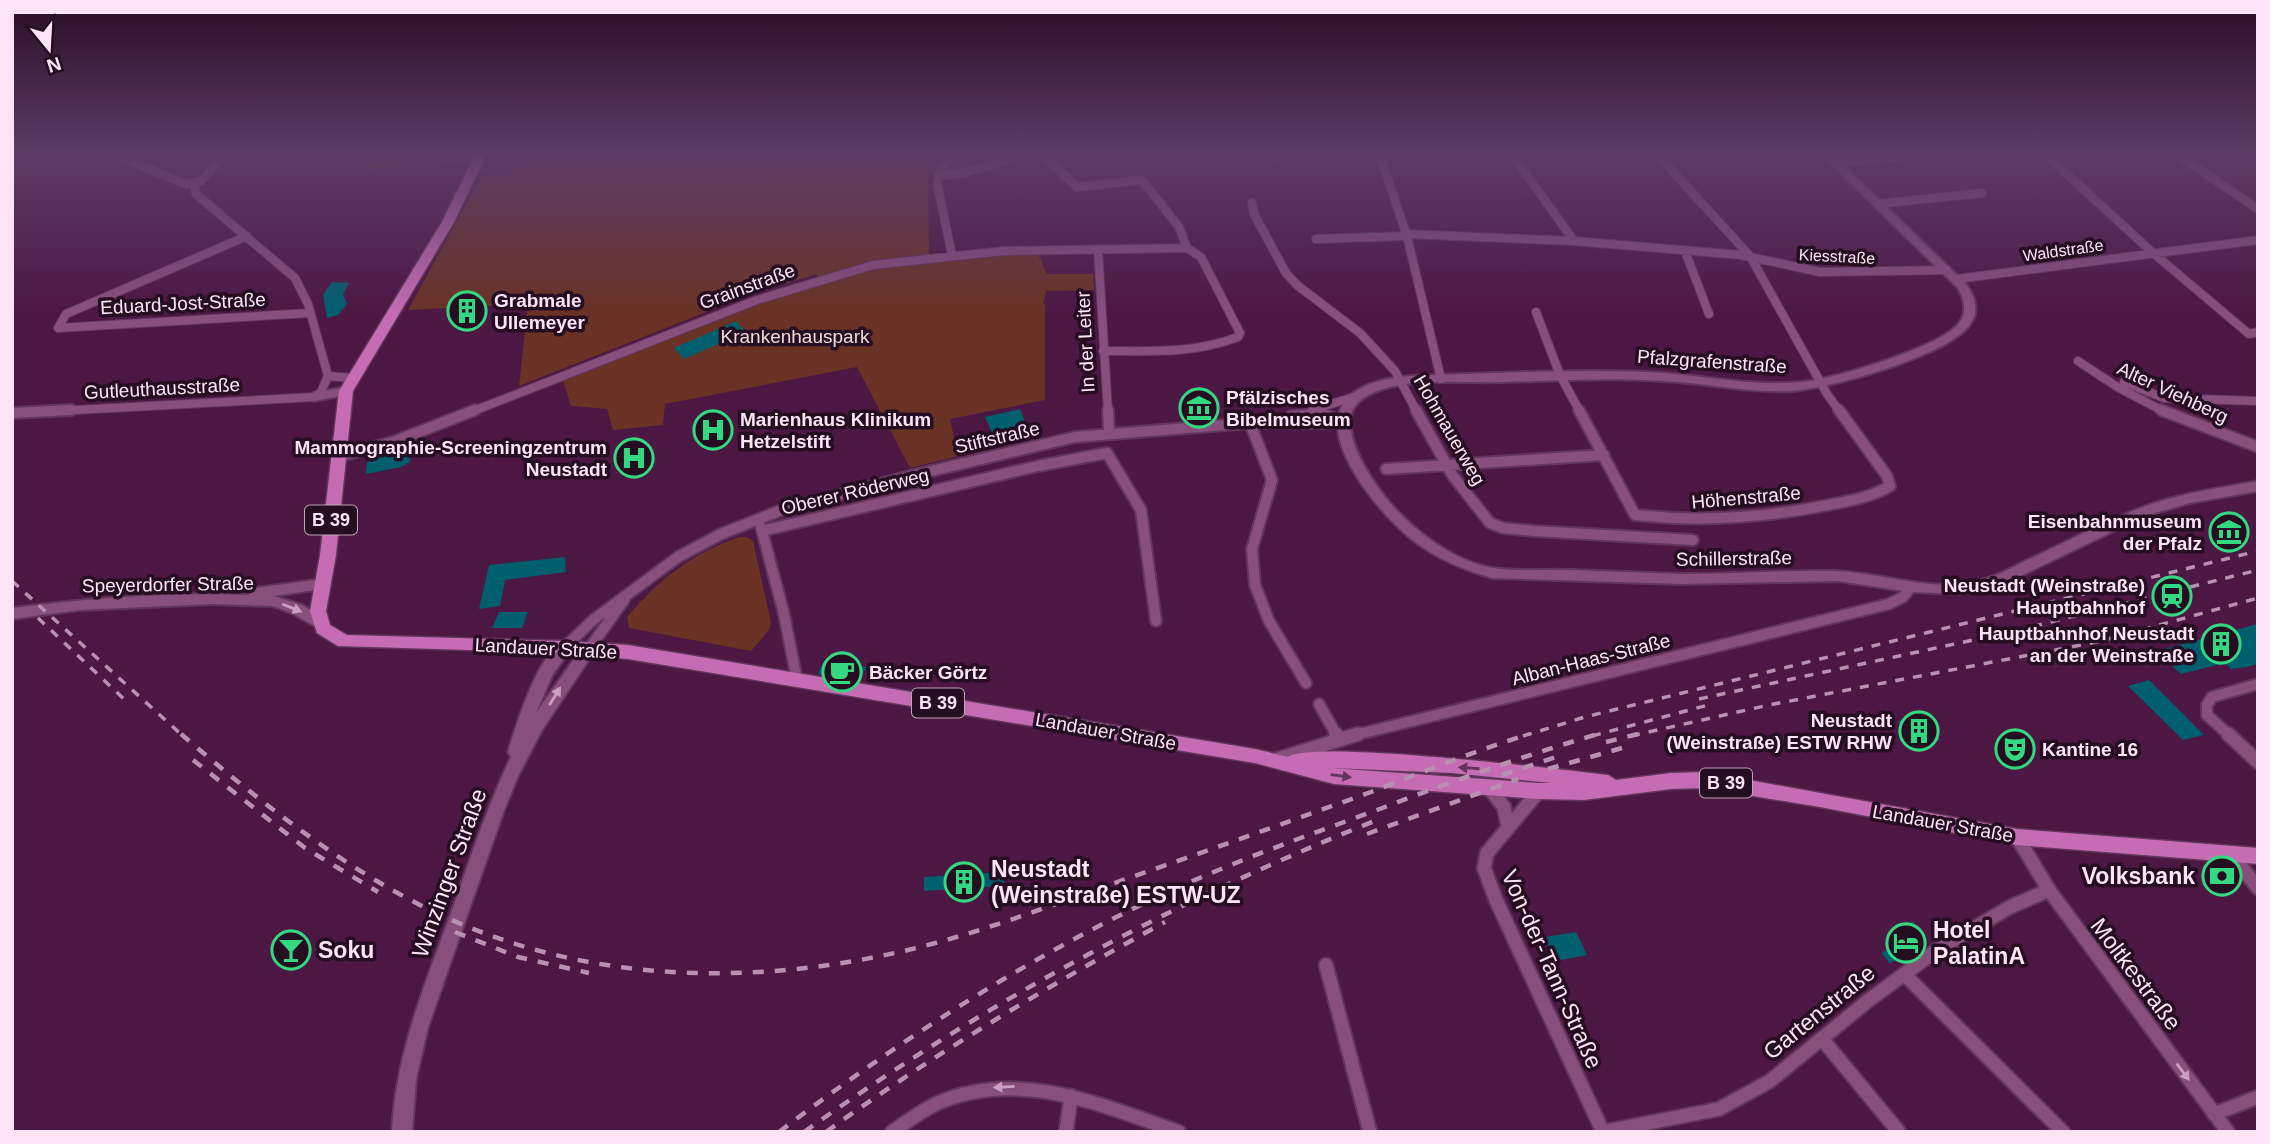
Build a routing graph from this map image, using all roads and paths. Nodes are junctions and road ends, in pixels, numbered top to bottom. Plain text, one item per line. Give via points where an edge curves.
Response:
1 (211, 206) edge
2 (456, 206) edge
3 (941, 206) edge
4 (1163, 206) edge
5 (1253, 206) edge
6 (1397, 206) edge
7 (1549, 206) edge
8 (1705, 206) edge
9 (1880, 206) edge
10 (2102, 206) edge
11 (1407, 235) junction
12 (247, 236) junction
13 (1316, 239) dead end
14 (2258, 240) edge
15 (1574, 241) junction
16 (1187, 248) junction
17 (1098, 250) junction
18 (1685, 251) junction
19 (2152, 252) junction
20 (952, 255) junction
21 (1750, 256) junction
22 (1951, 274) junction
23 (1536, 312) dead end
24 (310, 313) junction
25 (1709, 314) dead end
26 (2253, 333) edge
27 (1103, 351) junction
28 (2078, 361) dead end
29 (1560, 375) junction
30 (328, 376) junction
31 (1441, 379) junction
32 (2107, 381) junction
33 (1402, 382) junction
34 (1820, 383) junction
35 (347, 389) junction
36 (1362, 394) junction
37 (314, 397) junction
38 (2258, 401) edge
39 (12, 414) edge
40 (1299, 415) junction
41 (1250, 423) junction
42 (1345, 423) junction
43 (1109, 433) junction
44 (2258, 447) edge
45 (1604, 455) junction
46 (340, 456) junction
47 (1447, 466) junction
48 (1386, 469) dead end
49 (2258, 486) edge
50 (757, 518) junction
51 (762, 531) junction
52 (1693, 540) dead end
53 (323, 584) junction
54 (1911, 587) junction
55 (627, 595) junction
56 (212, 599) junction
57 (12, 614) edge
58 (1156, 621) dead end
59 (320, 623) junction
60 (565, 647) junction
61 (589, 649) junction
62 (797, 680) junction
63 (1306, 683) dead end
64 (2258, 684) edge
65 (1319, 704) dead end
66 (1339, 738) junction
67 (1275, 760) junction
68 (2258, 762) edge
69 (510, 777) junction
70 (1631, 786) junction
71 (1489, 788) junction
72 (1539, 791) junction
73 (1508, 826) junction
74 (2017, 837) junction
75 (2232, 855) junction
76 (2258, 856) edge
77 (2258, 888) edge
78 (2049, 890) junction
79 (1326, 965) dead end
80 (1904, 974) junction
81 (1822, 1039) junction
82 (1071, 1096) junction
83 (2258, 1097) edge
84 (2214, 1114) junction
85 (402, 1132) edge
86 (892, 1132) edge
87 (1066, 1132) edge
88 (1179, 1132) edge
89 (1370, 1132) edge
90 (1603, 1132) edge
91 (1899, 1132) edge
92 (2063, 1132) edge
93 (2228, 1132) edge

1 - 12 street
2 - 35 main road, B 39
3 - 20 street
4 - 16 street via 1179,227
5 - 33 street, Hohmauerweg via 1291,279 1360,333
6 - 11 street
7 - 15 street
8 - 21 street
9 - 22 street
10 - 19 street
11 - 13 street, Kiesstraße
11 - 15 street, Kiesstraße
11 - 31 street
12 - 24 street via 295,278
12 - 24 street, Eduard-Jost-Straße via 66,314 58,328
14 - 19 street, Waldstraße
15 - 18 street, Kiesstraße
16 - 17 street, Grainstraße
16 - 27 street via 1201,257 1238,337 1202,347
17 - 20 street, Grainstraße
17 - 27 street, In der Leiter
18 - 21 street, Kiesstraße
18 - 25 street
19 - 22 street, Waldstraße
19 - 26 street
20 - 46 street, Grainstraße via 873,265 820,279 393,442
21 - 22 street, Kiesstraße via 1820,272
21 - 34 street
22 - 34 street, Pfalzgrafenstraße via 1970,300 1970,315 1960,330 1941,341
23 - 29 street
24 - 30 street
27 - 43 street, In der Leiter
28 - 32 street, Alter Viehberg
29 - 31 street, Pfalzgrafenstraße
29 - 34 street, Pfalzgrafenstraße via 1657,376 1773,387
29 - 45 street, Höhenstraße
30 - 35 street
30 - 37 street
31 - 33 street, Pfalzgrafenstraße
32 - 38 street via 2124,382 2164,398
32 - 44 street, Alter Viehberg via 2176,416
33 - 36 street
33 - 47 street, Hohmauerweg
34 - 45 street, Höhenstraße via 1887,476 1890,486 1886,489 1773,514 1701,520 1646,517 1635,515
35 - 37 street
35 - 46 main road, B 39
36 - 40 street, Stiftstraße
36 - 42 street via 1347,407
37 - 39 street, Gutleuthausstraße
40 - 41 street, Stiftstraße
40 - 42 street, Stiftstraße via 1328,415
41 - 42 street, Stiftstraße
41 - 43 street, Stiftstraße
41 - 63 street via 1271,475 1252,549 1255,585 1269,621
42 - 54 street, Schillerstraße via 1353,455 1385,507 1412,533 1471,568 1514,576 1602,578 1838,576
43 - 50 street, Stiftstraße via 1010,451
45 - 47 street
46 - 53 main road, B 39
47 - 48 street
47 - 52 street, Hohmauerweg via 1483,517 1496,526
49 - 54 street, Schillerstraße via 2189,498 2140,513 1980,586
50 - 51 street
50 - 55 street, Stiftstraße via 678,557
51 - 58 street, Oberer Röderweg via 1098,453 1110,454 1143,521
51 - 62 street
53 - 56 street
53 - 59 main road, B 39
54 - 66 street, Alban-Haas-Straße via 1889,604
55 - 60 street, Stiftstraße
55 - 61 street, Stiftstraße
56 - 57 street, Speyerdorfer Straße via 79,605
56 -> 59 street, Speyerdorfer Straße via 273,601
59 - 60 main road, Landauer Straße / B 39 via 335,637 355,643
60 - 61 main road, Landauer Straße / B 39
60 - 69 street via 537,690
61 - 62 main road, Landauer Straße / B 39
69 -> 61 street, Winzinger Straße via 548,705
62 - 67 main road, Landauer Straße / B 39
64 - 68 street via 2217,695 2209,701 2207,715
65 - 66 street
66 - 67 street, Alban-Haas-Straße
70 -> 67 main road, Landauer Straße / B 39 via 1537,772
67 -> 71 main road, Landauer Straße / B 39 via 1334,776
69 - 85 street, Winzinger Straße via 411,1056
70 - 72 main road, Landauer Straße / B 39
70 - 74 main road, Landauer Straße / B 39 via 1722,782
71 - 72 main road, Landauer Straße / B 39
71 - 73 street via 1504,807
72 - 73 street, Von-der-Tann-Straße
73 - 90 street, Von-der-Tann-Straße via 1487,853 1484,869
74 - 75 main road, Landauer Straße / B 39
74 - 78 street, Moltkestraße
75 - 76 main road, Landauer Straße / B 39
75 - 77 street
78 - 80 street, Gartenstraße via 1964,930
78 -> 84 street, Moltkestraße
79 - 89 street
80 - 81 street, Gartenstraße
80 - 92 street
81 - 90 street, Gartenstraße via 1770,1081 1719,1109
81 - 91 street
82 -> 86 street via 1035,1087 983,1089 941,1102
82 - 87 street
82 - 88 street
83 - 84 street
84 - 93 street, Moltkestraße

